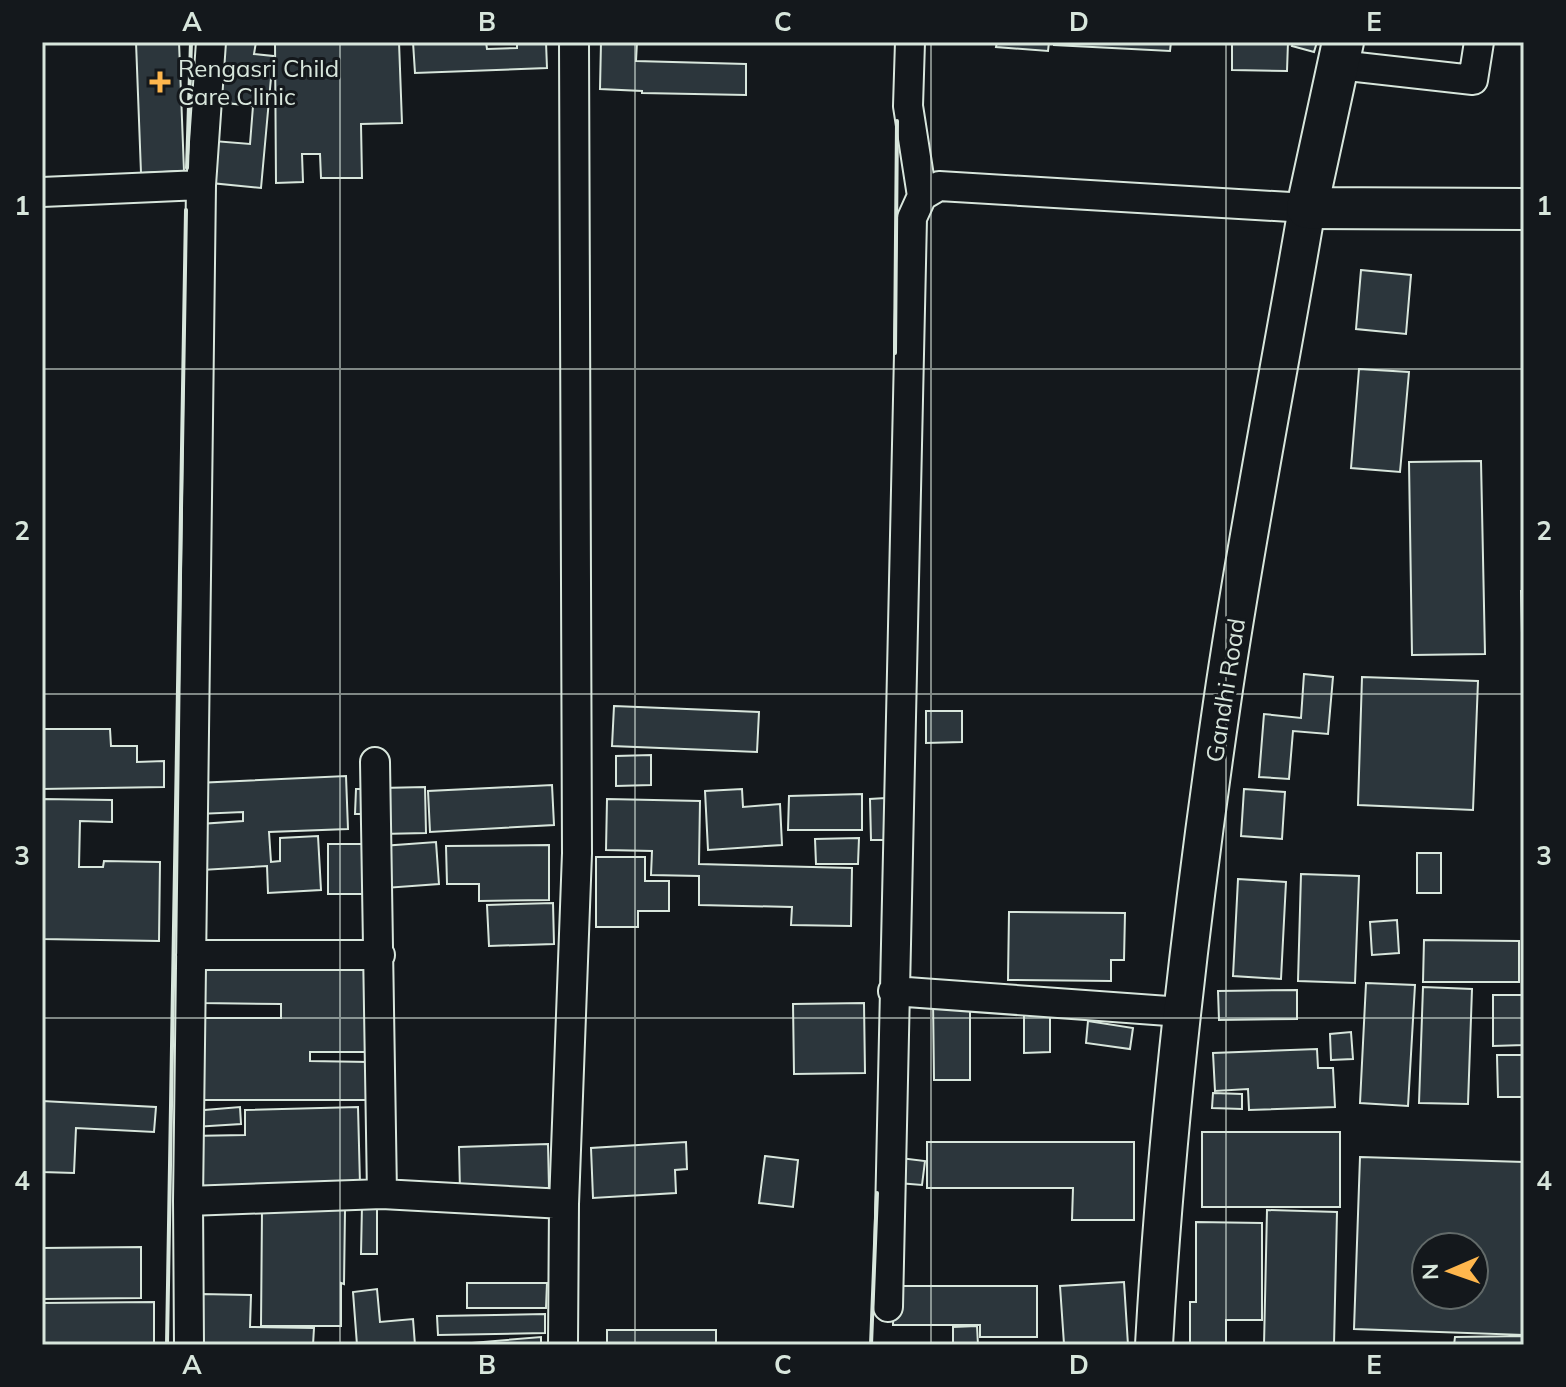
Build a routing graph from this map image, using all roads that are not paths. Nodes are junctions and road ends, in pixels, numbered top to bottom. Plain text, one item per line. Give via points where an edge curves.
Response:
1 (211, 42) edge
2 (574, 42) edge
3 (910, 42) edge
4 (1479, 42) edge
5 (1341, 53) edge
6 (201, 185) junction
7 (42, 192) edge
8 (922, 196) junction
9 (1307, 208) junction
10 (1524, 209) edge
11 (375, 762) dead end
12 (191, 955) junction
13 (380, 955) junction
14 (893, 991) junction
15 (1182, 1012) junction
16 (382, 1194) junction
17 (188, 1201) junction
18 (564, 1204) junction
19 (888, 1307) dead end
20 (189, 1345) edge
21 (563, 1345) edge
22 (1154, 1345) edge

1 - 6 street
2 - 18 street via 577,853
3 - 8 street via 908,106
4 - 5 street via 1473,80
5 - 9 main road, Gandhi Road
6 - 7 street
6 - 12 street
8 - 9 street via 939,186
8 - 14 street via 912,218
9 - 10 main road
9 - 15 street, Gandhi Road via 1222,701
11 - 13 street
12 - 13 street
12 - 17 street
13 - 16 street
14 - 15 street
14 - 19 street
15 - 22 street, Gandhi Road
16 - 17 street
16 - 18 street
17 - 20 street
18 - 21 street

